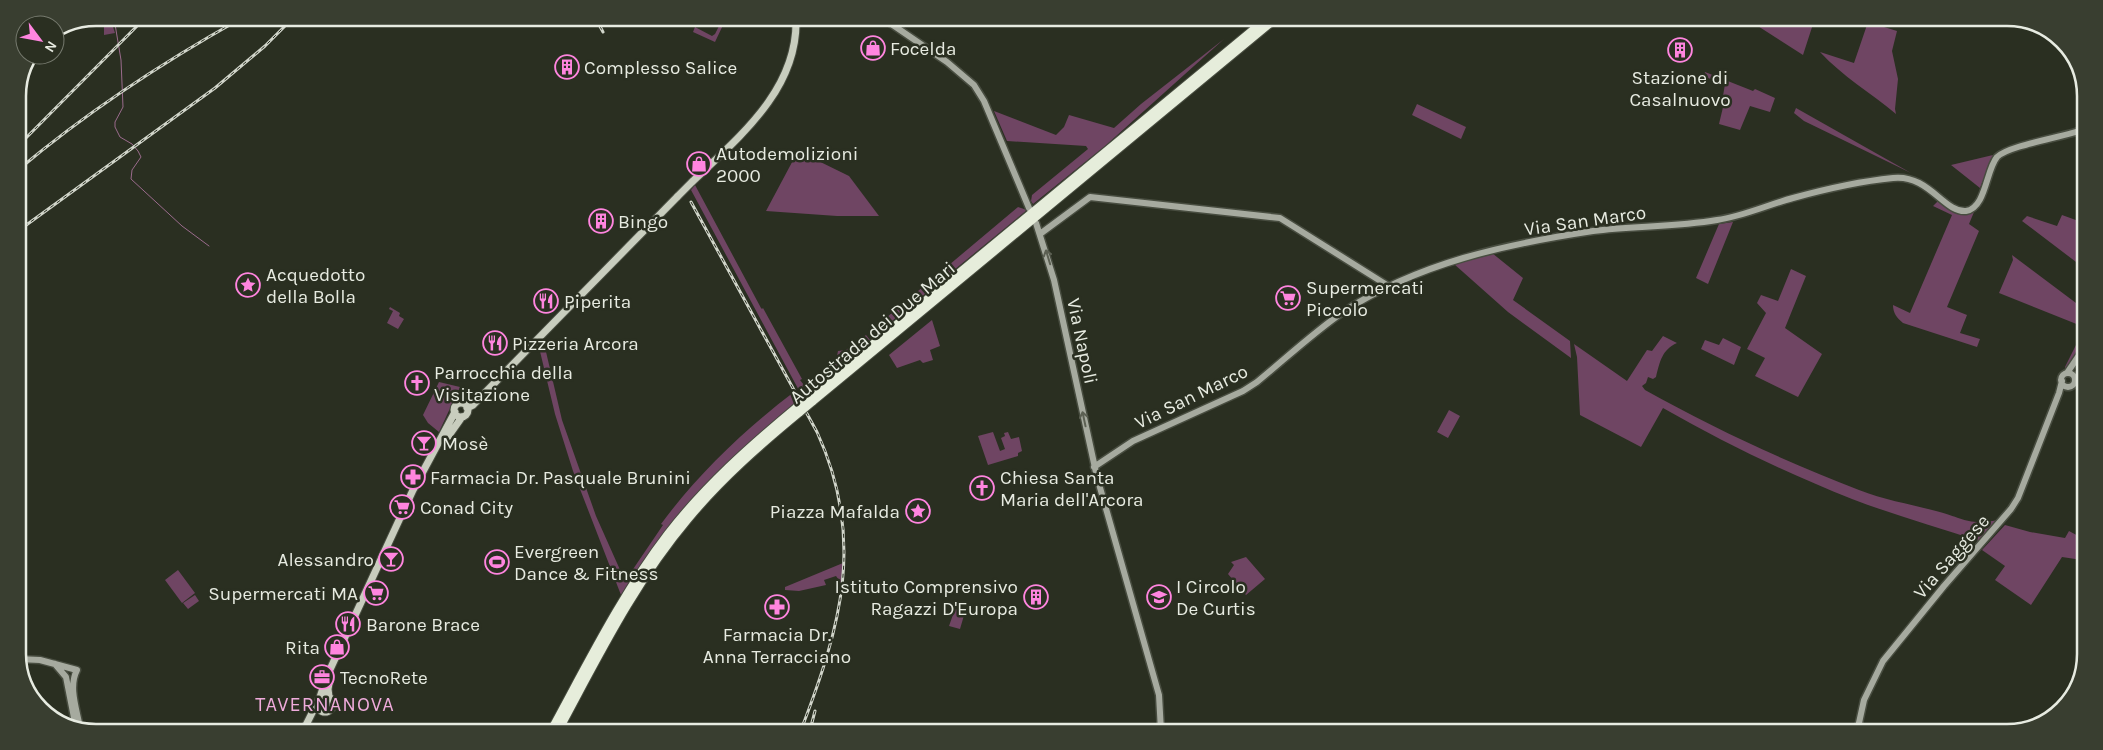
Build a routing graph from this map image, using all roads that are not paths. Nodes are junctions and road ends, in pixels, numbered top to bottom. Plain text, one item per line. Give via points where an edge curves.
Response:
1 (796, 26) edge
2 (894, 26) edge
3 (1258, 26) edge
4 (1267, 26) edge
5 (2077, 132) edge
6 (1029, 208) dead end
7 (1036, 223) dead end
8 (1040, 234) junction
9 (1390, 287) junction
10 (2077, 359) edge
11 (2074, 364) junction
12 (2067, 373) junction
13 (2075, 378) junction
14 (2064, 384) junction
15 (810, 399) junction
16 (467, 408) junction
17 (459, 414) junction
18 (1094, 467) junction
19 (618, 614) junction
20 (26, 658) edge
21 (54, 663) junction
22 (329, 698) junction
23 (318, 701) junction
24 (321, 712) junction
25 (74, 720) edge
26 (79, 721) edge
27 (307, 724) edge
28 (308, 724) edge
29 (555, 724) edge
30 (562, 724) edge
31 (1161, 724) edge
32 (1859, 724) edge

1 - 16 main road, bridge via 794,50 782,82 766,106
2 - 6 main road via 974,85 984,101
3 - 15 highway, Autostrada dei Due Mari
4 - 15 highway, Autostrada dei Due Mari
5 - 9 main road, Via San Marco via 2004,152 1991,165 1979,201 1965,211 1951,206 1912,179 1888,178 1792,198 1715,221 1602,230 1517,244 1444,263
7 - 8 main road, Via Napoli
8 - 9 main road via 1090,197 1280,218
18 -> 8 main road, Via Napoli via 1054,280
9 - 18 main road, Via San Marco via 1342,313 1243,391 1133,441
10 - 11 main road
11 - 12 main road
11 - 13 main road
12 - 13 main road
12 - 14 main road via 2062,376
13 - 14 main road via 2073,384
14 - 32 main road, Via Saggese via 2011,509 1883,661 1867,693
15 - 19 highway, Autostrada dei Due Mari, bridge via 749,447 698,498 667,535
16 - 17 main road via 467,413
16 - 17 main road via 458,404 455,409
17 - 22 main road via 417,492 329,682
17 - 23 main road via 413,490
18 - 31 main road, Via Napoli via 1159,695
19 - 29 highway, Autostrada dei Due Mari
19 - 30 highway, Autostrada dei Due Mari
20 - 21 main road
21 - 25 main road via 66,677
21 - 26 main road via 77,670 72,678
22 - 23 main road via 322,697
22 - 24 main road via 333,702 332,709
23 - 24 main road
23 - 27 main road
24 - 28 main road

